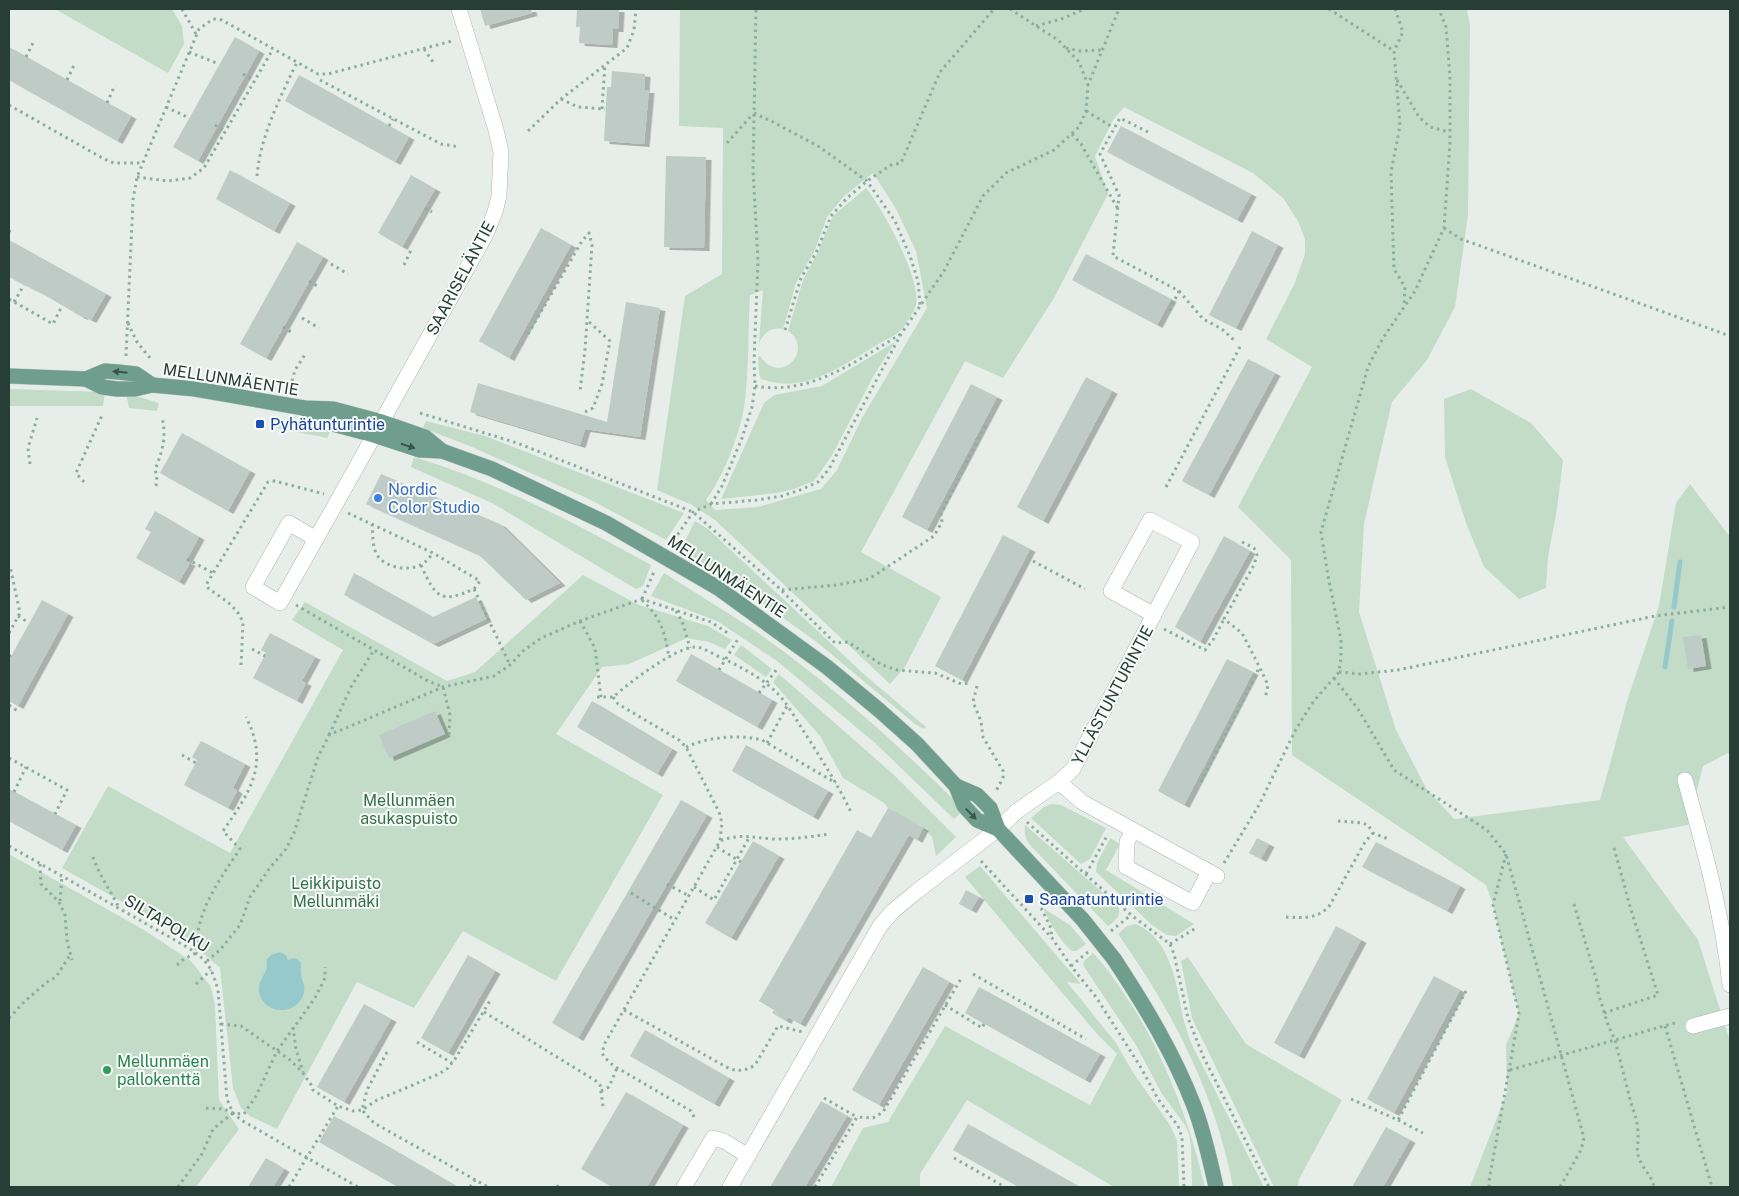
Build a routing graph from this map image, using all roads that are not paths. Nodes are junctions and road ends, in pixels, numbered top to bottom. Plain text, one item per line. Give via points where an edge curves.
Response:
1 (459, 9) edge
2 (9, 376) edge
3 (378, 428) junction
4 (316, 539) junction
5 (1152, 618) junction
6 (1686, 780) dead end
7 (1058, 782) junction
8 (998, 829) junction
9 (1134, 830) junction
10 (1730, 986) edge
11 (1730, 1016) edge
12 (1697, 1025) road end
13 (748, 1156) junction
14 (684, 1187) edge
15 (730, 1187) edge
16 (1216, 1187) edge

1 - 3 street, SAARISELÄNTIE via 501,152 499,196 486,234
2 - 3 main road, MELLUNMÄENTIE via 86,379 104,371 136,374 152,385 304,408 329,423
3 - 4 street
3 - 8 main road, MELLUNMÄENTIE via 425,437 442,451 492,469 598,519 718,588 827,667 879,710 918,744 956,786 978,795 990,808
4 - 4 street via 280,603 253,587 289,524
5 - 5 street, YLLÄSTUNTURINTIE via 1192,542 1150,520 1111,591
5 - 7 street, YLLÄSTUNTURINTIE via 1073,769
6 - 10 street via 1723,931
7 - 8 street, YLLÄSTUNTURINTIE
7 - 9 street via 1082,802
8 - 13 street via 901,904 880,926
8 - 16 main road, MELLUNMÄENTIE, bridge via 1083,920 1114,959 1143,1004 1180,1073 1194,1107
9 - 9 street via 1213,874 1193,903 1126,867 1127,842
11 - 12 street
13 - 14 street via 713,1138
13 - 15 street

